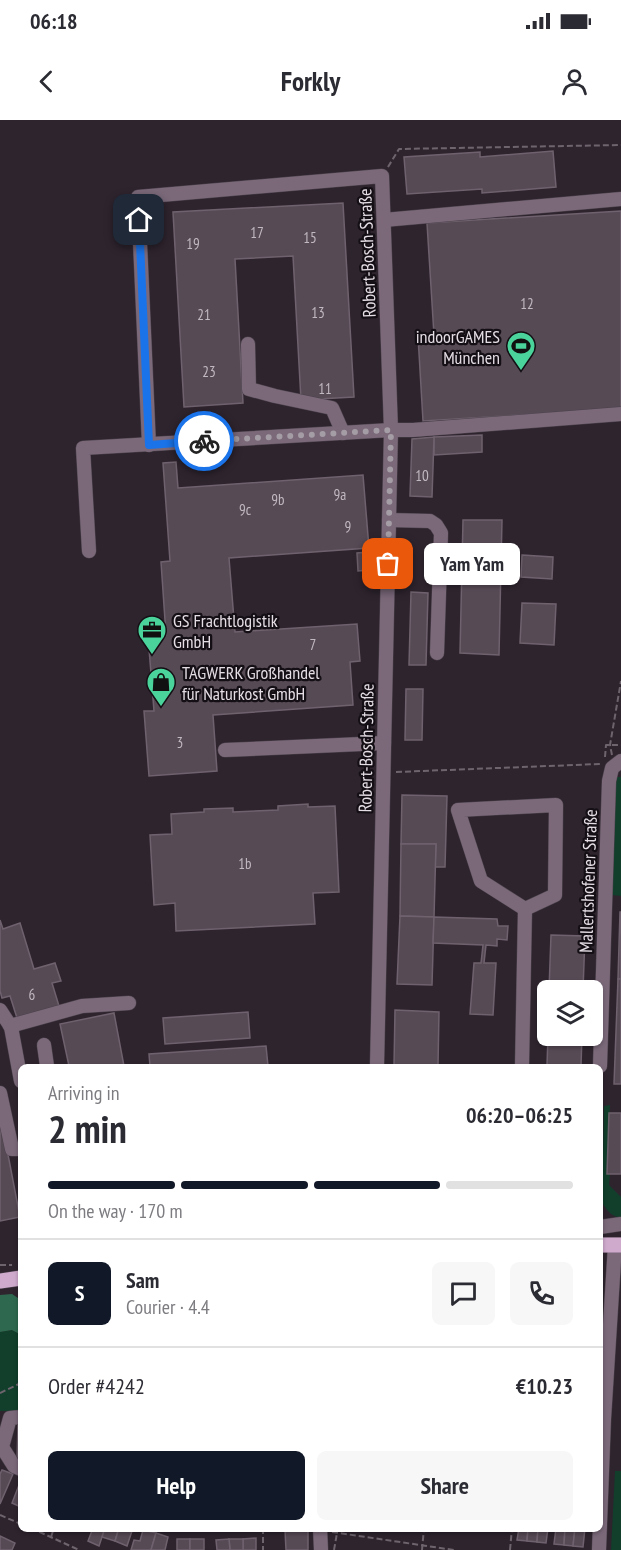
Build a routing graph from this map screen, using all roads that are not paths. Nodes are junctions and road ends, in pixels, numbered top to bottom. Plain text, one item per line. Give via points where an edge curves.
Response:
1 (621, 199) edge
2 (384, 220) junction
3 (248, 344) dead end
4 (621, 414) edge
5 (391, 430) junction
6 (343, 433) junction
7 (149, 445) junction
8 (389, 520) junction
9 (89, 551) dead end
10 (437, 653) dead end
11 (384, 743) junction
12 (225, 750) dead end
13 (614, 764) edge
14 (525, 909) junction
15 (129, 1003) dead end
16 (0, 1010) edge
17 (10, 1026) junction
18 (44, 1045) dead end
19 (46, 1064) edge
20 (377, 1064) edge
21 (522, 1064) edge
22 (600, 1064) edge
23 (18, 1066) edge
24 (0, 1093) edge
25 (18, 1149) edge
26 (621, 1224) edge
27 (603, 1227) edge
28 (612, 1245) edge
29 (18, 1278) edge
30 (0, 1281) edge
31 (616, 1323) edge
32 (604, 1373) edge
33 (603, 1410) edge
34 (18, 1418) edge
35 (1, 1448) edge
36 (18, 1468) edge
37 (320, 1532) edge
38 (600, 1532) edge
39 (321, 1550) edge
40 (599, 1550) edge

1 - 2 street
2 - 5 street, Robert-Bosch-Straße
2 - 7 street, Robert-Bosch-Straße via 382,176 138,197
3 - 6 street via 249,389 332,408
4 - 5 street
5 - 6 street
5 - 8 street, Robert-Bosch-Straße
6 - 7 street
7 - 9 street via 82,448
8 - 10 street via 430,521 441,533
8 - 11 street, Robert-Bosch-Straße
11 - 12 street
11 - 20 street, Robert-Bosch-Straße
13 - 22 street, Mallertshofener Straße via 609,781
14 - 14 street via 555,895 556,805 458,810 481,881
14 - 21 street
15 - 17 street via 82,1006
16 - 17 street
17 - 23 street
18 - 19 street
24 - 25 street via 12,1149
26 - 27 street
28 - 31 street
29 - 30 main road
31 - 32 street
32 - 33 street
34 - 35 street via 10,1418
35 - 36 street
37 - 39 street
38 - 40 street

